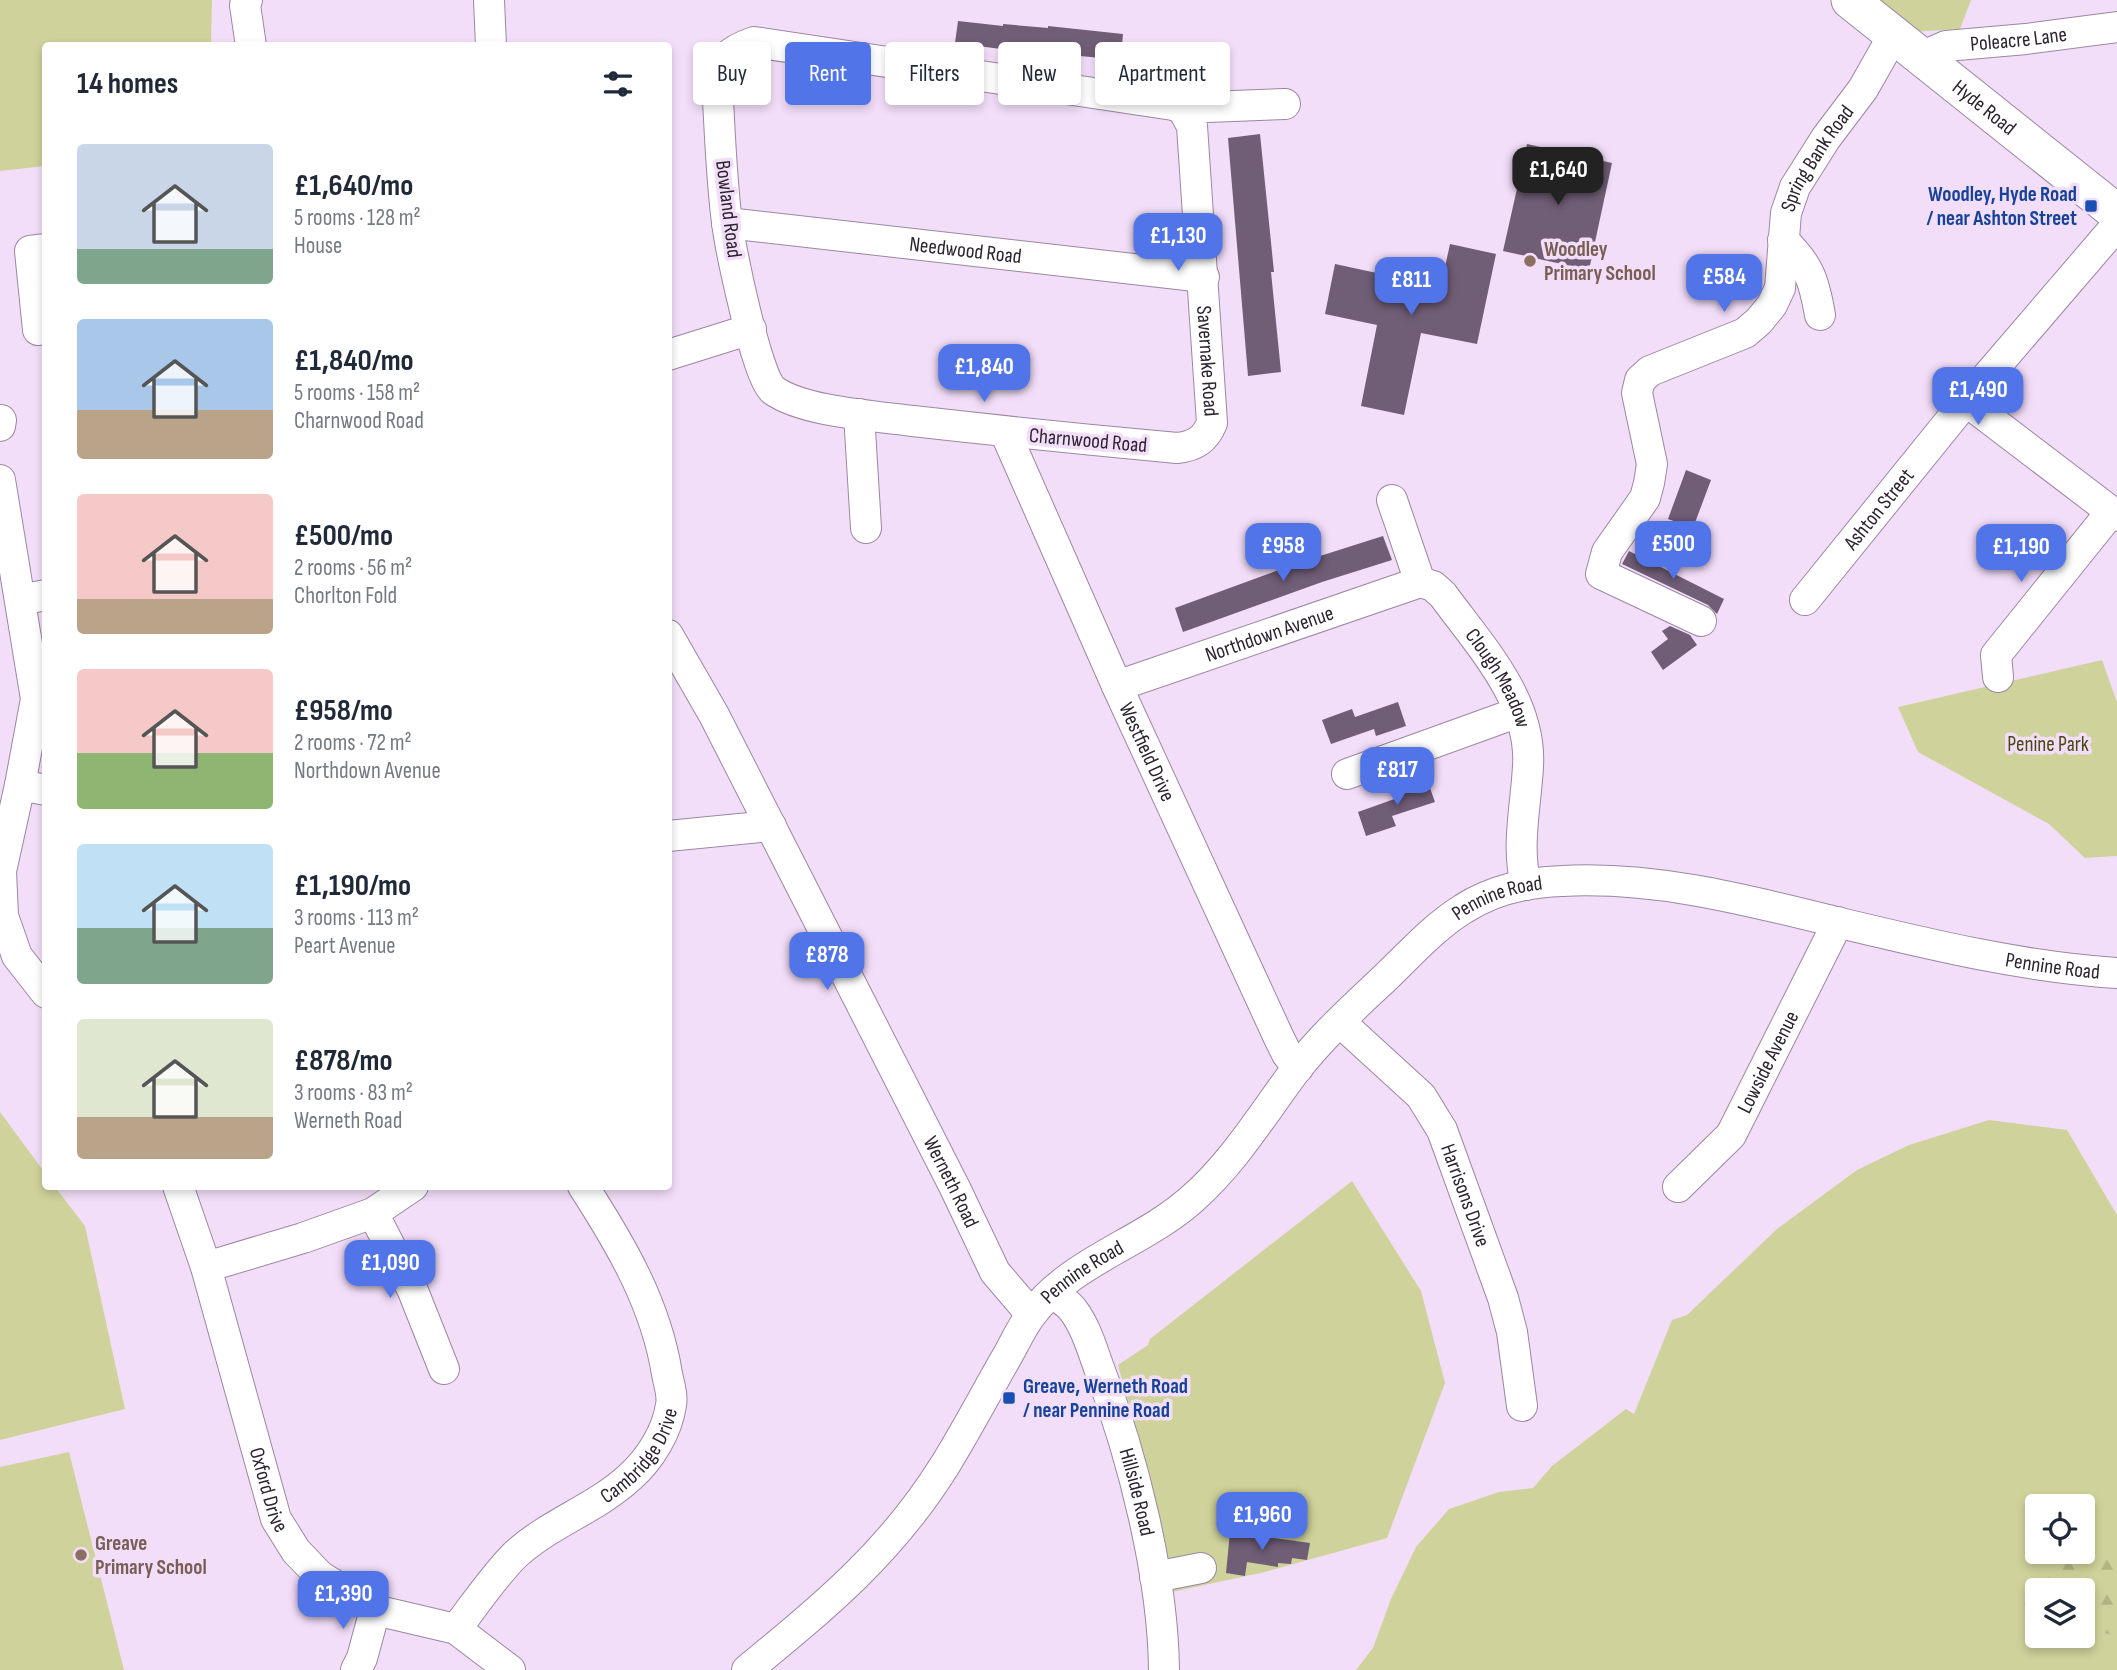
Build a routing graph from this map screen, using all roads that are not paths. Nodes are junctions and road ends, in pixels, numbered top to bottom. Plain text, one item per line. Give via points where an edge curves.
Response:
1 (247, 0) edge
2 (489, 0) edge
3 (1850, 0) edge
4 (2117, 27) edge
5 (250, 42) edge
6 (491, 42) edge
7 (1907, 47) junction
8 (1285, 104) dead end
9 (1182, 108) junction
10 (2117, 213) edge
11 (727, 223) junction
12 (2117, 225) edge
13 (1783, 240) junction
14 (42, 250) edge
15 (1203, 277) junction
16 (1821, 315) dead end
17 (751, 329) junction
18 (38, 330) dead end
19 (672, 354) edge
20 (772, 389) joint
21 (1966, 401) junction
22 (859, 414) junction
23 (1005, 432) junction
24 (1199, 442) joint
25 (0, 480) edge
26 (1392, 500) dead end
27 (2114, 514) edge
28 (866, 528) dead end
29 (1420, 582) junction
30 (33, 597) edge
31 (1805, 600) dead end
32 (1701, 621) dead end
33 (672, 642) edge
34 (1998, 677) dead end
35 (1117, 686) junction
36 (1519, 712) junction
37 (1347, 774) dead end
38 (33, 788) edge
39 (771, 826) junction
40 (672, 836) edge
41 (1526, 885) junction
42 (1838, 922) junction
43 (2117, 973) edge
44 (42, 988) edge
45 (1339, 1022) junction
46 (1298, 1068) junction
47 (1678, 1187) dead end
48 (179, 1190) edge
49 (407, 1190) edge
50 (585, 1190) edge
51 (373, 1213) junction
52 (206, 1267) junction
53 (1053, 1293) junction
54 (1031, 1314) junction
55 (444, 1369) dead end
56 (1522, 1406) dead end
57 (1202, 1568) dead end
58 (1155, 1577) junction
59 (375, 1610) junction
60 (456, 1629) junction
61 (356, 1670) edge
62 (510, 1670) edge
63 (747, 1670) edge
64 (1164, 1670) edge

1 - 5 street
2 - 6 street
3 - 7 main road, Hyde Road
4 - 7 street, Poleacre Lane
7 - 10 main road, Hyde Road
7 - 13 street, Spring Bank Road via 1863,89 1826,138 1795,187
8 - 9 street
9 - 11 street, Bowland Road via 754,42 733,49 721,66 717,84
9 - 15 street, Savernake Road via 1192,126
11 - 15 street, Needwood Road
11 - 17 street, Bowland Road
12 - 21 street, Ashton Street
13 - 16 street via 1800,256 1815,284
13 - 32 street, Spring Bank Road via 1780,288 1759,321 1745,333 1650,371 1640,380 1637,393 1652,464 1649,483 1645,498 1607,552 1601,574
14 - 18 street via 30,251
15 - 24 street, Savernake Road via 1212,423
17 - 19 street
17 - 20 street, Bowland Road
20 - 22 street, Charnwood Road via 804,404
21 - 27 street
21 - 31 street, Ashton Street
22 - 23 street, Charnwood Road
22 - 28 street
23 - 24 street, Charnwood Road via 1177,448
23 - 35 street, Westfield Drive
25 - 30 street via 8,540
26 - 29 street
27 - 34 street via 1996,655
29 - 35 street, Northdown Avenue
29 - 36 street, Clough Meadow via 1443,596 1507,685
30 - 38 street
33 - 39 street, Werneth Road
35 - 46 street, Westfield Drive via 1279,1038
36 - 37 street
36 - 41 street, Clough Meadow via 1529,764 1521,851
38 - 44 street via 1,871 3,916 18,956
39 - 40 street
39 - 54 street, Werneth Road via 995,1272
41 - 42 street, Pennine Road via 1591,880 1688,889
41 - 45 street, Pennine Road via 1492,894 1464,909
42 - 43 street, Pennine Road via 2035,965
42 - 47 street, Lowside Avenue via 1731,1135
45 - 46 street, Pennine Road
45 - 56 street, Harrisons Drive via 1421,1096 1442,1130 1503,1298
46 - 53 street, Pennine Road via 1236,1153 1193,1199
48 - 52 street, Oxford Drive
49 - 51 street
50 - 60 street, Cambridge Drive via 630,1262 655,1322 672,1403 663,1435 631,1476 515,1555
51 - 52 street
51 - 55 street via 414,1291
52 - 59 street, Oxford Drive via 276,1519 320,1576
53 - 54 street, Pennine Road
53 - 58 street, Hillside Road via 1072,1309 1086,1332 1108,1392
54 - 63 street via 908,1520 869,1565
57 - 58 street
58 - 64 street, Hillside Road
59 - 60 street, Oxford Drive
59 - 61 street
60 - 62 street, Oxford Drive

